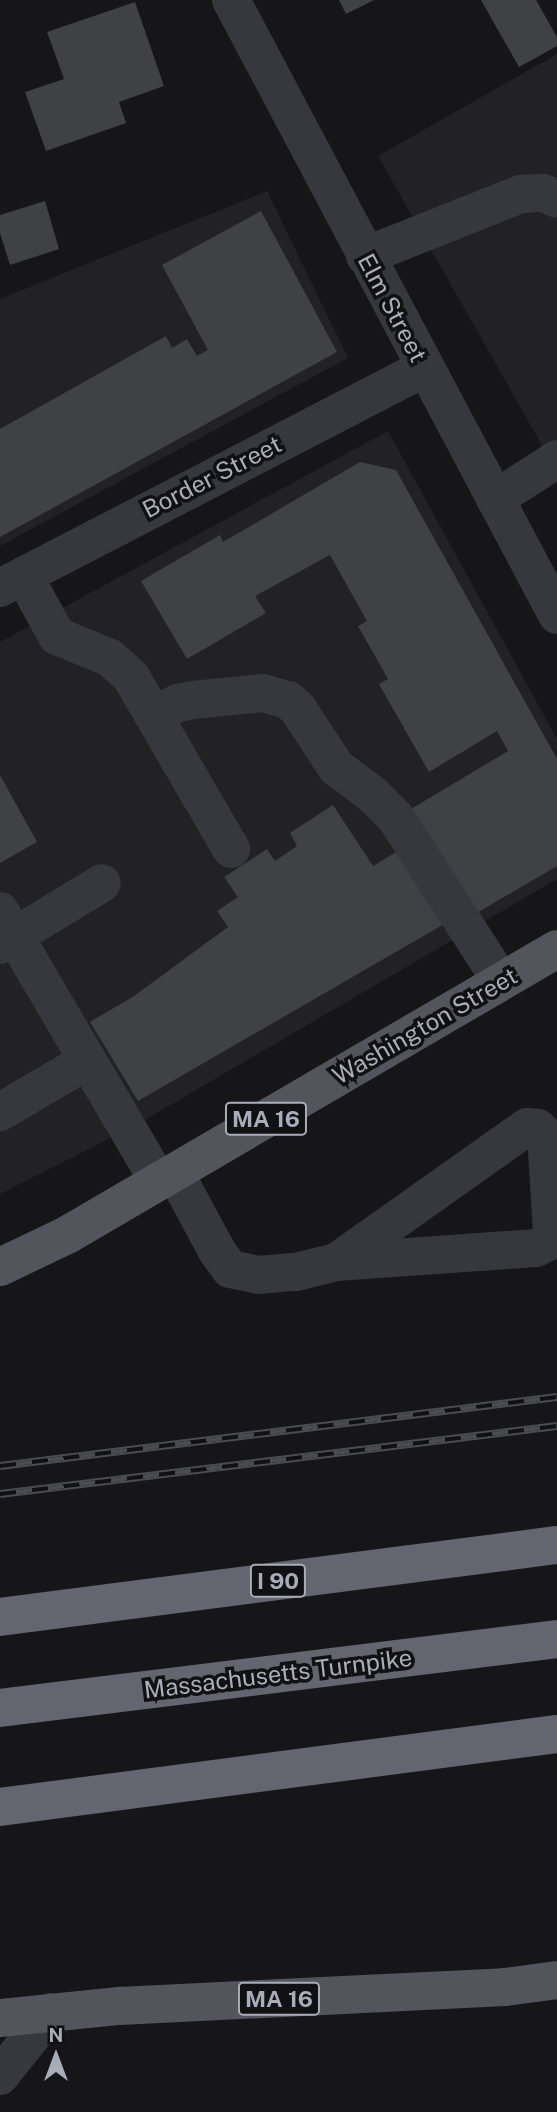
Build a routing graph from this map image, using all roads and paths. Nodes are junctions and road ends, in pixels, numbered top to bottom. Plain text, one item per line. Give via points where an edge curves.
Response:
1 (231, 0) edge
2 (557, 199) edge
3 (365, 257) junction
4 (424, 368) junction
5 (557, 459) edge
6 (495, 499) junction
7 (12, 582) edge
8 (557, 615) edge
9 (153, 715) junction
10 (231, 849) dead end
11 (102, 883) dead end
12 (5, 930) edge
13 (557, 949) edge
14 (501, 981) junction
15 (88, 1061) junction
16 (0, 1112) edge
17 (167, 1177) junction
18 (335, 1262) junction
19 (0, 1267) edge
20 (557, 1545) edge
21 (0, 1617) edge
22 (557, 1639) edge
23 (0, 1708) edge
24 (557, 1734) edge
25 (0, 1807) edge
26 (557, 1979) edge
27 (51, 2011) junction
28 (0, 2018) edge
29 (0, 2076) edge

1 - 3 street, Elm Street
2 - 3 street via 536,192 521,194
3 - 4 street, Elm Street
4 - 6 street, Elm Street
4 - 7 street, Border Street
5 - 6 street
6 - 8 street, Elm Street
7 - 9 street via 57,636 122,667
9 - 10 street
9 - 14 street via 193,700 263,693 288,700 299,709 336,766 395,817
11 - 12 street
12 - 15 street
13 - 14 main road, Washington Street / MA 16
14 - 17 main road, Washington Street / MA 16
15 - 16 street
15 - 17 street
17 - 18 street via 230,1269 258,1275
17 - 19 main road, Washington Street / MA 16 via 67,1235
18 - 18 street via 536,1248 548,1242 552,1231 546,1136 538,1128 527,1127
20 - 21 highway, I 90
22 - 23 highway, Massachusetts Turnpike
24 - 25 highway
26 - 27 main road, MA 16 via 492,1988
27 - 28 main road, MA 16
27 - 29 street

